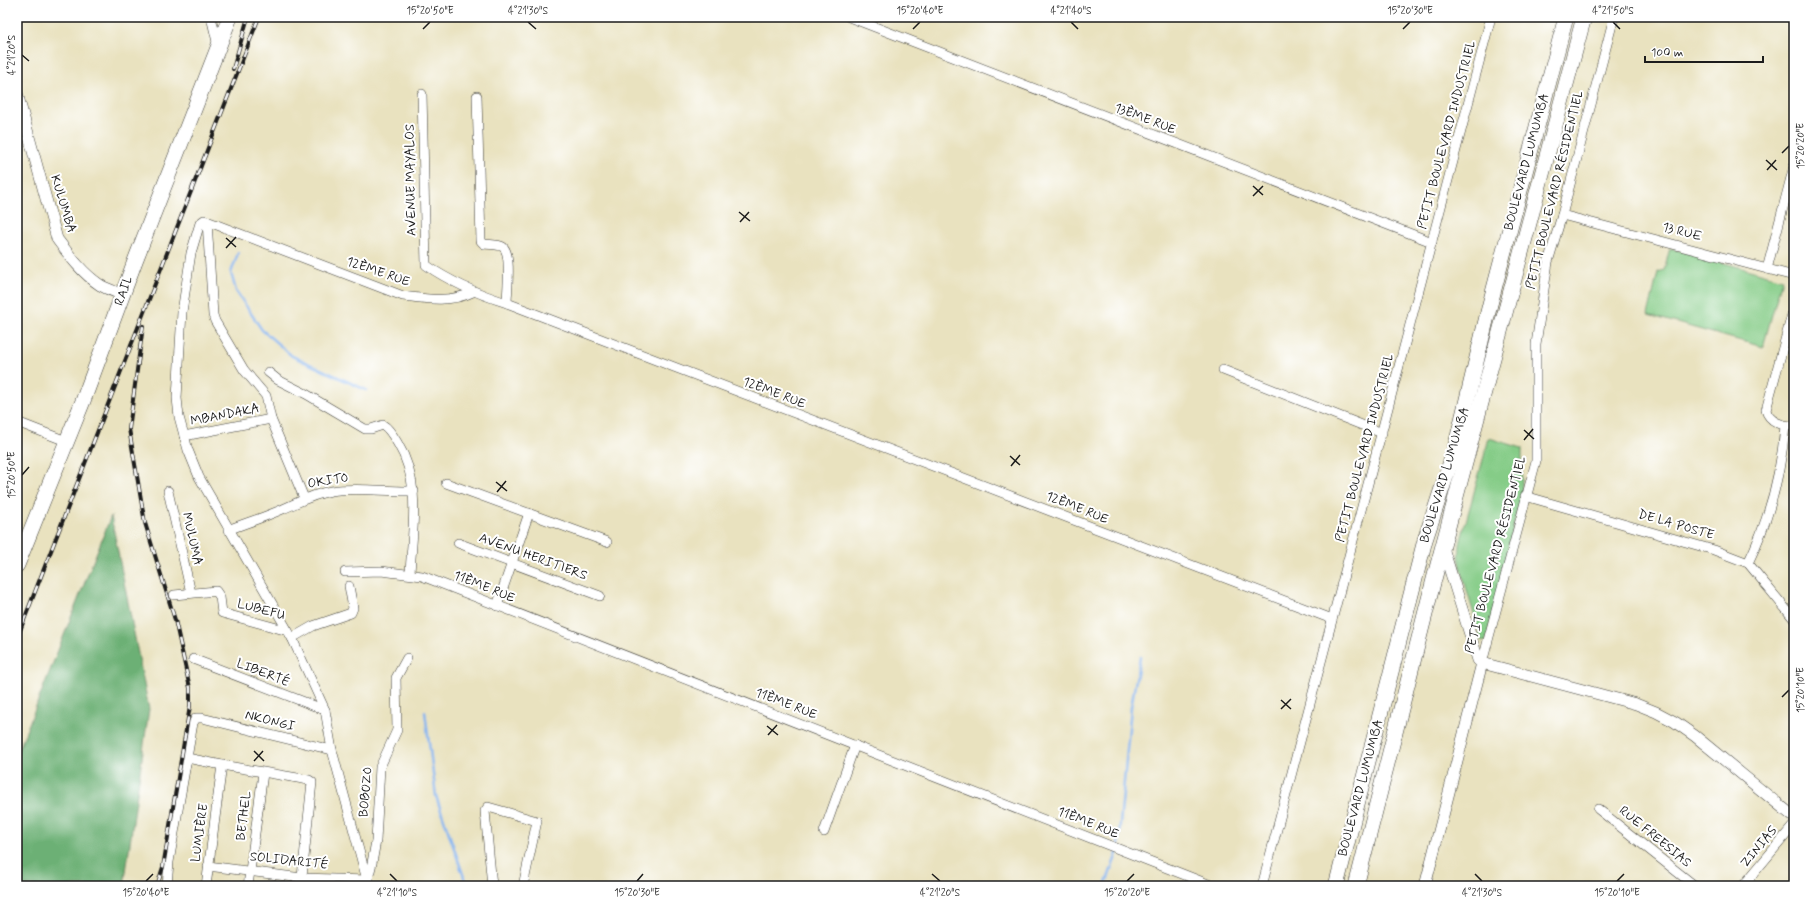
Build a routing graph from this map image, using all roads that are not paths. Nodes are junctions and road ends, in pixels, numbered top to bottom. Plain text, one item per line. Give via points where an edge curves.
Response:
1 (211, 17) edge
2 (230, 17) edge
3 (849, 17) edge
4 (1491, 17) edge
5 (1566, 17) edge
6 (1584, 17) edge
7 (1614, 17) edge
8 (218, 47) junction
9 (17, 93) edge
10 (422, 94) dead end
11 (477, 96) dead end
12 (1794, 166) edge
13 (1562, 215) junction
14 (205, 221) junction
15 (1432, 242) junction
16 (1767, 269) junction
17 (1794, 276) edge
18 (473, 292) junction
19 (123, 295) junction
20 (507, 304) junction
21 (1794, 308) edge
22 (1224, 370) dead end
23 (268, 372) dead end
24 (271, 419) junction
25 (17, 422) edge
26 (1789, 426) edge
27 (1382, 433) junction
28 (184, 436) junction
29 (66, 441) junction
30 (446, 483) dead end
31 (168, 491) dead end
32 (414, 491) junction
33 (1525, 496) junction
34 (304, 498) junction
35 (529, 513) junction
36 (228, 530) junction
37 (21, 542) edge
38 (607, 542) dead end
39 (458, 543) dead end
40 (1443, 548) junction
41 (1748, 563) junction
42 (512, 564) junction
43 (17, 565) edge
44 (345, 572) dead end
45 (410, 574) junction
46 (349, 586) dead end
47 (191, 593) junction
48 (174, 596) dead end
49 (600, 596) dead end
50 (497, 606) junction
51 (1794, 619) edge
52 (1332, 620) junction
53 (290, 634) junction
54 (407, 658) dead end
55 (193, 659) dead end
56 (1482, 663) junction
57 (325, 710) junction
58 (855, 745) junction
59 (332, 750) junction
60 (187, 758) junction
61 (222, 765) junction
62 (263, 773) junction
63 (1598, 809) dead end
64 (1794, 817) edge
65 (1794, 825) edge
66 (824, 832) dead end
67 (208, 866) junction
68 (250, 870) junction
69 (301, 882) edge
70 (366, 883) edge
71 (167, 886) edge
72 (206, 886) edge
73 (248, 886) edge
74 (492, 886) edge
75 (523, 886) edge
76 (1212, 886) edge
77 (1262, 886) edge
78 (1336, 886) edge
79 (1356, 886) edge
80 (1425, 886) edge
81 (1694, 886) edge
82 (1743, 886) edge

1 - 8 street
2 - 8 main road, RAIL
3 - 15 street, 13ÈME RUE
4 - 15 street, PETIT BOULEVARD INDUSTRIEL
5 - 78 main road, BOULEVARD LUMUMBA via 1490,304 1455,449 1425,540
6 - 40 main road, BOULEVARD LUMUMBA
7 - 13 street, PETIT BOULEVARD RÉSIDENTIEL
8 - 19 main road, RAIL
9 - 19 street, KULUMBA via 57,238 86,273 100,285
10 - 18 street, AVENUE MAYALOS via 426,265
11 - 20 street via 481,241 484,244 499,245 506,250
12 - 16 street
13 - 16 street, 13 RUE
13 - 33 street, PETIT BOULEVARD RÉSIDENTIEL via 1543,288 1536,344 1536,461
14 - 18 street, 12ÈME RUE via 403,296 435,300
14 - 24 street via 213,315 244,370 266,396
14 - 28 street via 200,223 191,253 178,354 177,398
15 - 27 street, PETIT BOULEVARD INDUSTRIEL
16 - 17 street, 13 RUE
18 - 20 street, 12ÈME RUE
19 - 29 main road, RAIL
20 - 52 street, 12ÈME RUE
21 - 26 street via 1766,410 1772,420
22 - 27 street
23 - 32 street via 366,429 383,424 386,426 406,457
24 - 28 street, MBANDAKA
24 - 34 street
25 - 29 street
26 - 41 street via 1780,473 1762,535
27 - 52 street, PETIT BOULEVARD INDUSTRIEL
28 - 36 street via 199,477
29 - 37 main road, RAIL
30 - 35 street
31 - 47 street, MULUMA
32 - 34 street, OKITO via 333,491
32 - 45 street
33 - 41 street, DE LA POSTE via 1714,550
33 - 56 street, PETIT BOULEVARD RÉSIDENTIEL
34 - 36 street, OKITO
35 - 38 street
35 - 42 street
36 - 53 street
37 - 43 main road, RAIL
39 - 42 street, AVENU HERITIERS
40 - 56 street via 1476,655
40 - 79 main road, BOULEVARD LUMUMBA
41 - 51 street, DE LA POSTE
42 - 49 street, AVENU HERITIERS
42 - 50 street
44 - 45 street, 11ÈME RUE via 381,571
45 - 50 street, 11ÈME RUE via 422,576
46 - 53 street via 353,608 351,614
47 - 48 street, LUBEFU
47 - 53 street, LUBEFU via 216,591 220,597 220,609 225,614
50 - 58 street, 11ÈME RUE
52 - 77 street, PETIT BOULEVARD INDUSTRIEL
53 - 57 street
54 - 70 street, BOBOZO via 396,678 397,730 380,767 376,841
55 - 57 street, LIBERTÉ
56 - 64 street via 1636,704 1656,712 1695,736
56 - 80 street, PETIT BOULEVARD RÉSIDENTIEL
57 - 59 street
58 - 66 street
58 - 76 street, 11ÈME RUE
59 - 60 street, NKONGI via 196,718
59 - 70 street
60 - 61 street
60 - 71 street
61 - 62 street
61 - 67 street, LUMIÈRE
62 - 68 street, BETHEL
62 - 69 street via 312,782
63 - 81 street, RUE FREESIAS
65 - 82 street, ZINIAS
67 - 68 street, SOLIDARITÉ
67 - 72 street, LUMIÈRE
68 - 69 street, SOLIDARITÉ
68 - 73 street, BETHEL
69 - 70 street, SOLIDARITÉ
74 - 75 street via 485,811 488,807 537,822

